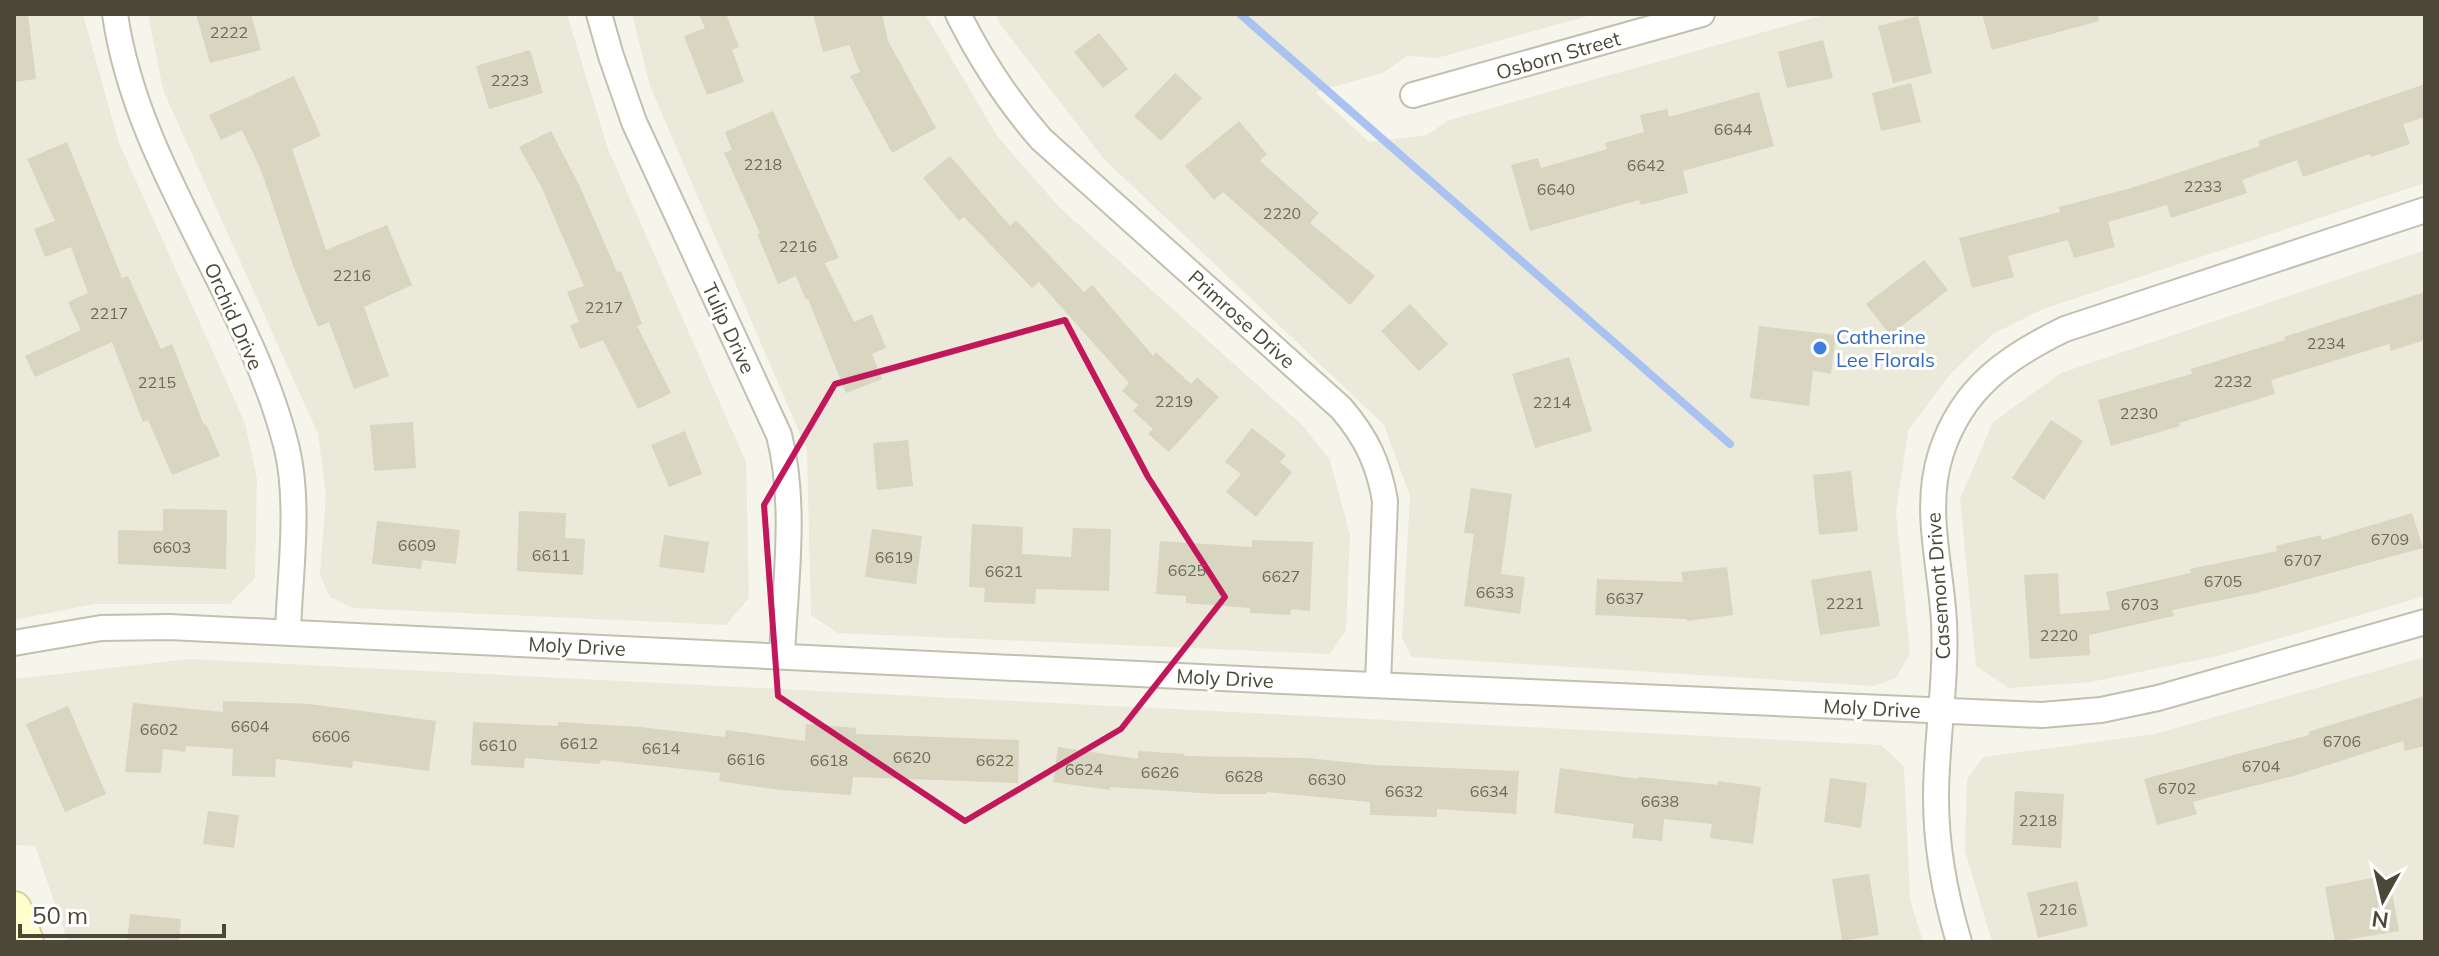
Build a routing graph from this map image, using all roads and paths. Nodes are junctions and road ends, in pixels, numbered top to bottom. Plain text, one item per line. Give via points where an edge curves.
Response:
1 (115, 14) edge
2 (599, 14) edge
3 (958, 14) edge
4 (1702, 14) edge
5 (1413, 95) dead end
6 (2425, 210) edge
7 (2425, 622) edge
8 (288, 631) junction
9 (14, 643) edge
10 (782, 656) junction
11 (1378, 684) junction
12 (1940, 711) junction
13 (14, 909) edge
14 (26, 942) edge
15 (1959, 942) edge

1 - 8 street, Orchid Drive via 132,88 252,355 288,452 293,498
2 - 10 street, Tulip Drive via 634,122 779,435 789,495
3 - 11 street, Primrose Drive via 1007,100 1041,139 1341,408 1370,447 1385,501
4 - 5 street, Osborn Street
6 - 12 street, Casemont Drive via 2065,329 1996,369 1954,422 1933,485 1944,623
7 - 12 street, Moly Drive via 2101,710 2042,715
8 - 9 street, Moly Drive via 101,628
8 - 10 street, Moly Drive
10 - 11 street, Moly Drive
11 - 12 street, Moly Drive
12 - 15 street, Casemont Drive via 1939,855
13 - 14 main road

